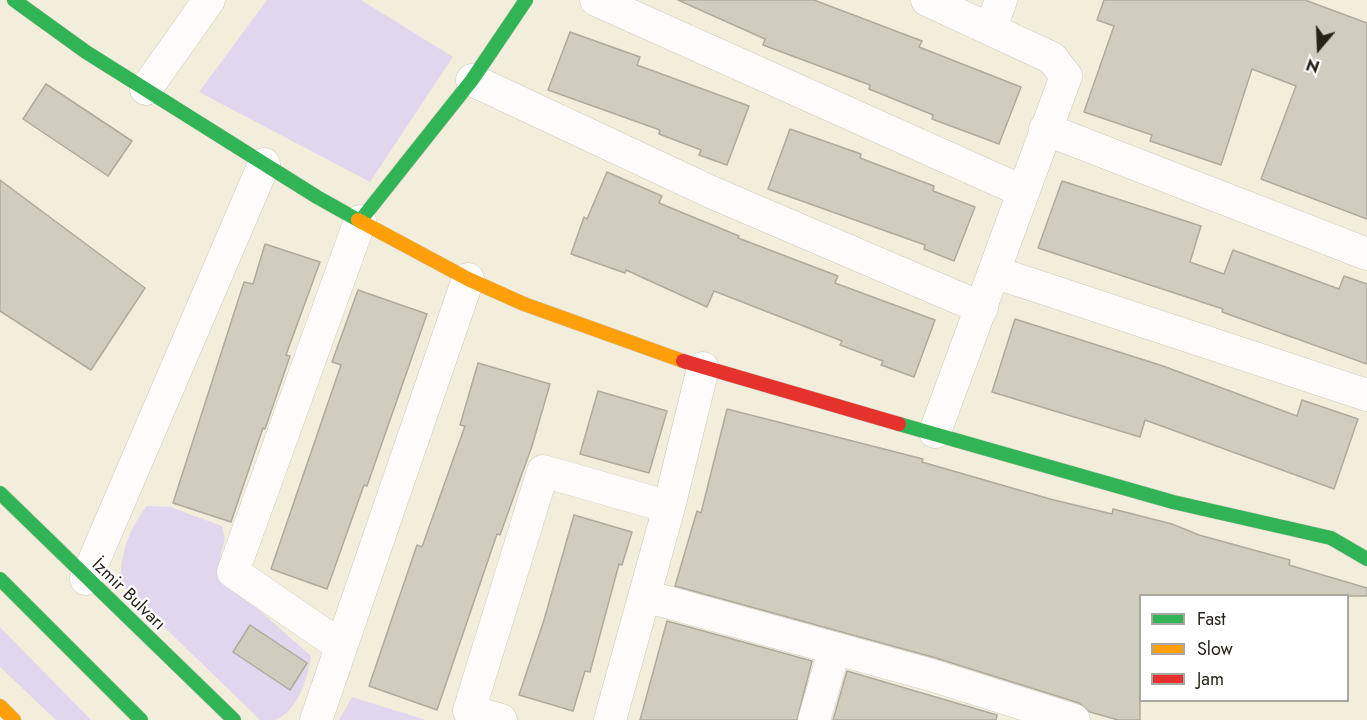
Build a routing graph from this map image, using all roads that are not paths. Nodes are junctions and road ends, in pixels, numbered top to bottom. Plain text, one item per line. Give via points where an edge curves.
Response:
1 (14, 0) edge
2 (209, 0) edge
3 (526, 0) edge
4 (596, 0) edge
5 (927, 0) edge
6 (996, 14) edge
7 (472, 80) junction
8 (146, 89) junction
9 (1045, 129) junction
10 (264, 164) junction
11 (1022, 191) junction
12 (360, 221) junction
13 (1367, 254) edge
14 (994, 272) junction
15 (468, 279) junction
16 (982, 308) junction
17 (703, 368) junction
18 (1367, 395) edge
19 (935, 432) junction
20 (0, 493) edge
21 (669, 507) junction
22 (1367, 560) edge
23 (0, 579) edge
24 (86, 579) junction
25 (645, 596) junction
26 (341, 646) junction
27 (835, 648) junction
28 (0, 706) edge
29 (1007, 710) edge
30 (14, 720) edge
31 (141, 720) edge
32 (234, 720) edge
33 (316, 720) edge
34 (501, 720) edge
35 (610, 720) edge
36 (814, 720) edge
37 (1074, 720) edge

1 - 8 main road
2 - 8 street
3 - 7 main road
4 - 11 street
5 - 6 street
6 - 9 street via 1052,58 1066,76
7 - 12 main road
7 - 16 street via 711,192
8 - 10 main road
9 - 11 street
9 - 13 street
10 - 12 main road
10 - 24 street
11 - 14 street
12 - 15 main road
12 - 26 street via 233,572
14 - 16 street
14 - 18 street
15 - 17 main road via 524,304
15 - 26 street
16 - 19 street
17 - 19 main road
17 - 21 street
19 - 22 main road via 1173,502 1331,538
20 - 24 main road, İzmir Bulvarı
21 - 25 street
21 - 34 street via 543,471 469,711
23 - 31 main road
24 - 32 main road, İzmir Bulvarı
25 - 27 street
25 - 35 street
26 - 33 street
27 - 29 street
27 - 36 street
28 - 30 main road
29 - 37 street

